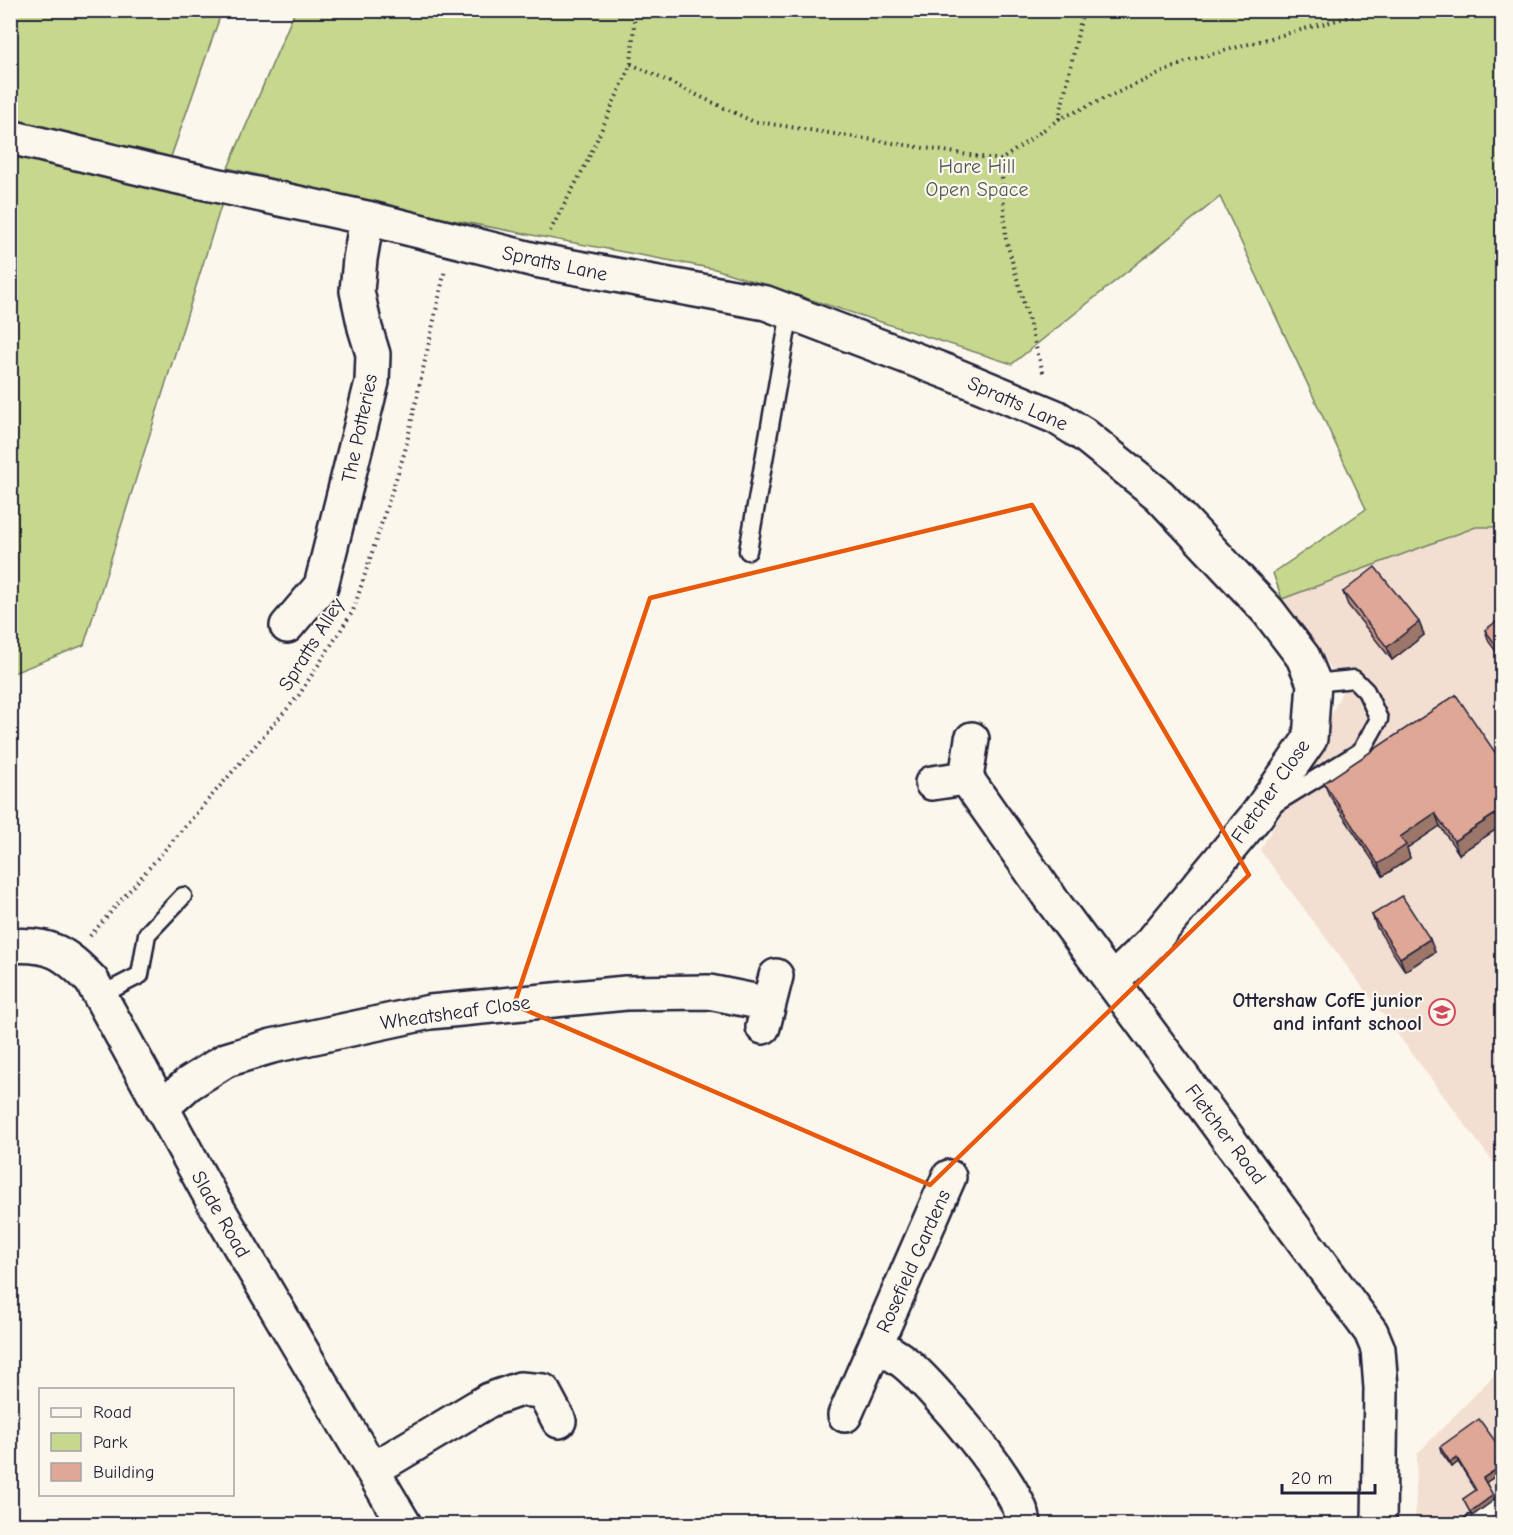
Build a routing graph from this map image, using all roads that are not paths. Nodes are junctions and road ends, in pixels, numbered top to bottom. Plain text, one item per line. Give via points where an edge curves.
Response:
1 (10, 137) edge
2 (368, 218) junction
3 (790, 312) junction
4 (1083, 435) joint
5 (748, 551) dead end
6 (287, 626) dead end
7 (1314, 683) junction
8 (972, 739) dead end
9 (966, 778) junction
10 (932, 783) dead end
11 (1257, 815) junction
12 (183, 896) dead end
13 (10, 946) edge
14 (1112, 981) junction
15 (99, 996) junction
16 (769, 1002) dead end
17 (160, 1108) junction
18 (949, 1177) dead end
19 (876, 1344) junction
20 (845, 1415) dead end
21 (559, 1421) dead end
22 (372, 1470) junction
23 (1503, 1505) edge
24 (404, 1524) edge
25 (1024, 1524) edge
26 (1379, 1524) edge
27 (1472, 1524) edge

1 - 2 street, Spratts Lane
2 - 3 street, Spratts Lane via 535,260 766,303
2 - 6 street, The Potteries via 357,291 373,354 372,382 321,586
3 - 4 street, Spratts Lane via 1056,417
3 - 5 lane
4 - 7 street, Fletcher Close via 1159,495 1261,602 1303,657
7 - 11 street, Fletcher Close via 1310,739
7 - 11 lane via 1354,679 1366,691 1379,719 1361,751
8 - 9 street
9 - 10 street
9 - 14 street, Fletcher Road
11 - 14 street, Fletcher Close via 1152,942
12 - 15 lane via 147,934 140,975
13 - 15 street, Slade Road via 49,948 70,959 92,981
14 - 26 street, Fletcher Road via 1371,1332 1378,1349 1381,1388
15 - 17 street, Slade Road
16 - 17 street, Wheatsheaf Close via 709,992 626,993 430,1012 272,1046 226,1060
17 - 22 street, Slade Road
18 - 19 street, Rosefield Gardens
19 - 20 street, Rosefield Gardens
19 - 25 street, Rosefield Gardens via 904,1362 952,1409 1011,1490
21 - 22 street via 543,1391 520,1389 489,1400
22 - 24 street, Slade Road
23 - 27 lane

